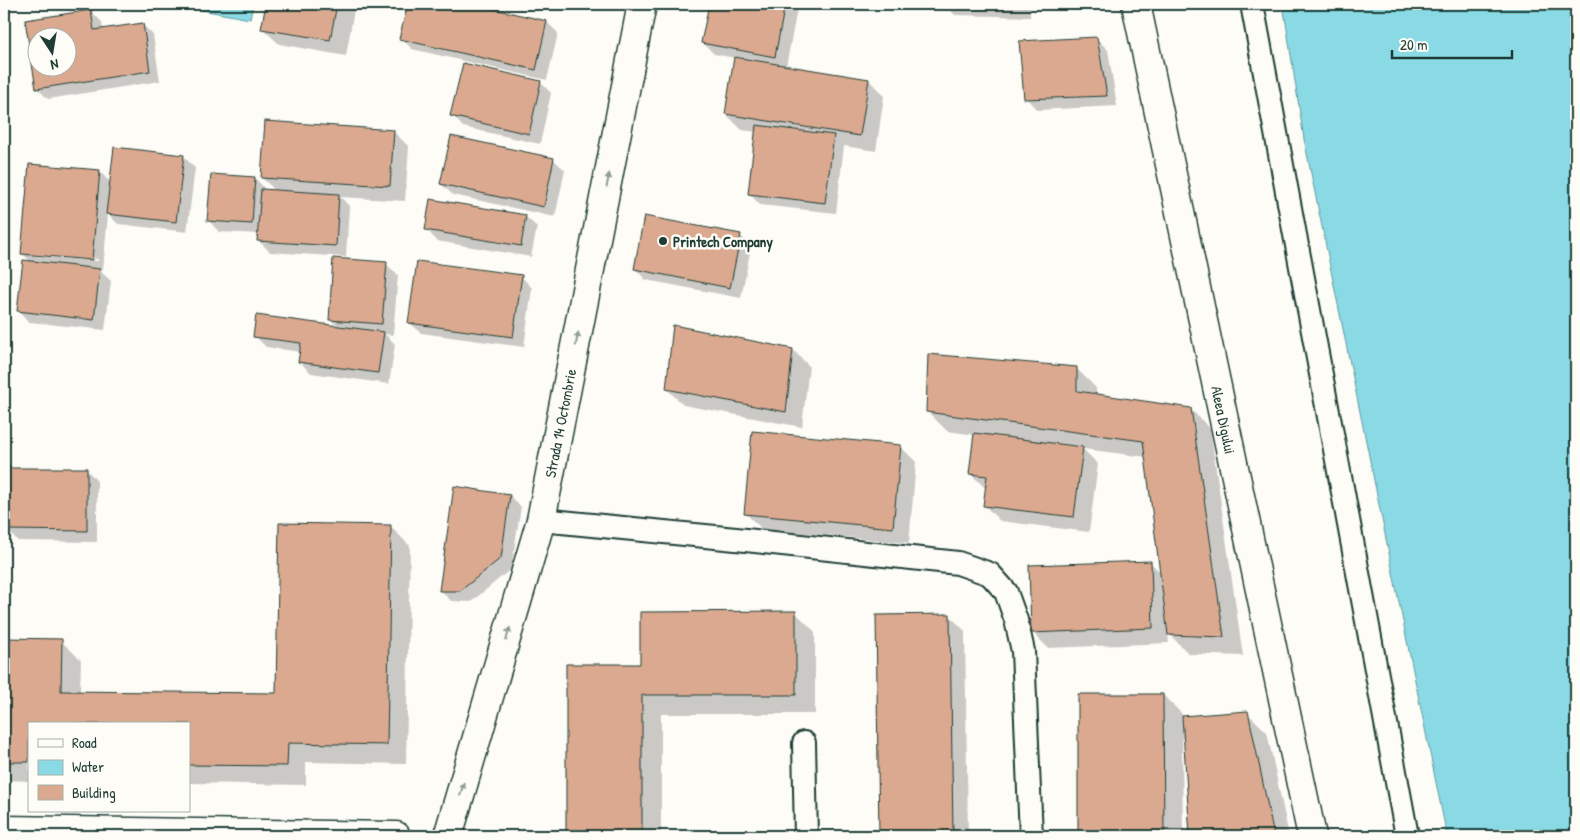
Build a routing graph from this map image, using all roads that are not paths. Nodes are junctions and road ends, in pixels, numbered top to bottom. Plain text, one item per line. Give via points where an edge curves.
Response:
1 (642, 4) edge
2 (1136, 4) edge
3 (1252, 4) edge
4 (541, 520) junction
5 (804, 743) dead end
6 (4, 830) edge
7 (396, 836) edge
8 (448, 836) edge
9 (806, 836) edge
10 (1031, 836) edge
11 (1312, 836) edge
12 (1407, 836) edge

4 -> 1 street, Strada 14 Octombrie
2 - 11 street, Aleea Digului
3 - 12 lane
8 -> 4 street, Strada 14 Octombrie
4 - 10 lane via 958,563 990,574 1006,592 1023,651
5 - 9 lane
6 - 7 street

